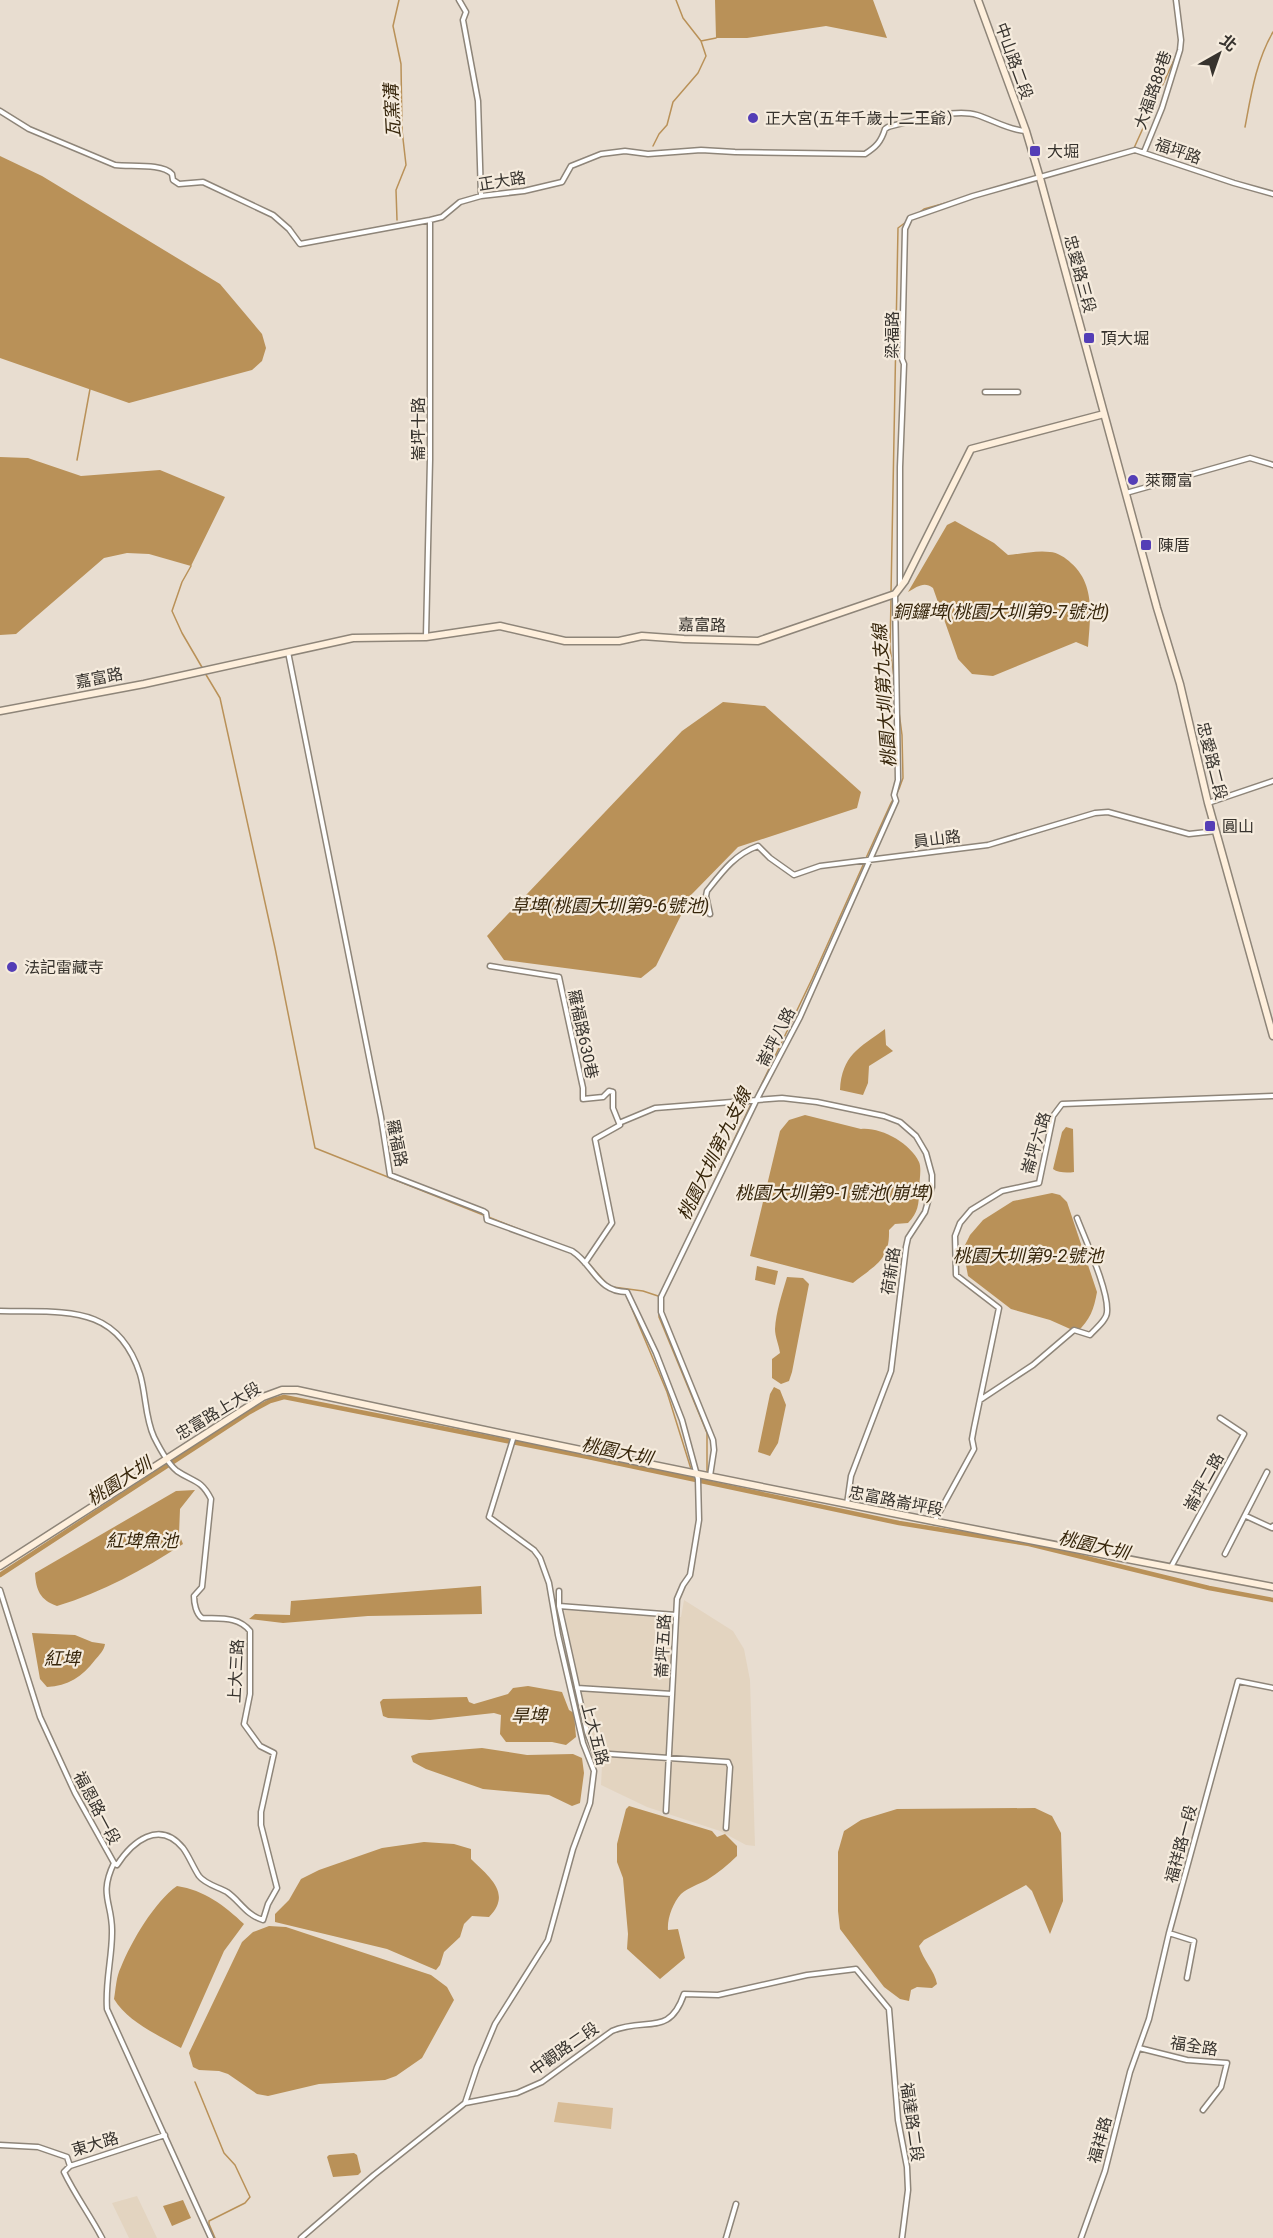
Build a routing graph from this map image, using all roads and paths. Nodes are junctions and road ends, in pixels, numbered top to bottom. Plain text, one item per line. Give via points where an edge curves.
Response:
1 (459, 0) edge
2 (978, 0) edge
3 (1176, 0) edge
4 (0, 111) edge
5 (1026, 131) junction
6 (1144, 152) junction
7 (1040, 177) junction
8 (1273, 194) edge
9 (482, 196) junction
10 (430, 220) junction
11 (985, 392) dead end
12 (1018, 392) dead end
13 (1104, 414) junction
14 (1273, 465) edge
15 (1125, 493) junction
16 (898, 592) junction
17 (426, 637) junction
18 (288, 651) junction
19 (0, 711) edge
20 (1273, 781) edge
21 (1208, 803) junction
22 (1216, 830) junction
23 (869, 860) junction
24 (710, 914) dead end
25 (490, 966) dead end
26 (1273, 1036) edge
27 (1273, 1096) edge
28 (757, 1099) junction
29 (619, 1123) junction
30 (1077, 1218) dead end
31 (585, 1263) junction
32 (0, 1311) edge
33 (980, 1400) junction
34 (1220, 1418) dead end
35 (514, 1437) junction
36 (168, 1459) junction
37 (1267, 1472) dead end
38 (697, 1477) junction
39 (710, 1477) junction
40 (846, 1505) junction
41 (1246, 1516) junction
42 (933, 1523) junction
43 (1273, 1526) edge
44 (1225, 1554) dead end
45 (0, 1566) edge
46 (1171, 1567) junction
47 (1273, 1587) edge
48 (0, 1590) edge
49 (559, 1591) dead end
50 (559, 1606) junction
51 (676, 1615) junction
52 (577, 1688) junction
53 (1273, 1688) edge
54 (672, 1694) junction
55 (592, 1747) junction
56 (588, 1754) junction
57 (669, 1759) junction
58 (666, 1811) dead end
59 (726, 1828) dead end
60 (114, 1863) junction
61 (1169, 1933) junction
62 (1187, 1978) dead end
63 (889, 2009) joint
64 (1139, 2048) junction
65 (465, 2103) junction
66 (1203, 2110) dead end
67 (165, 2135) junction
68 (0, 2145) edge
69 (70, 2166) junction
70 (736, 2204) dead end
71 (102, 2238) edge
72 (211, 2238) edge
73 (301, 2238) edge
74 (726, 2238) edge
75 (902, 2238) edge
76 (1082, 2238) edge

1 - 9 street via 466,12 463,20 478,101
2 - 5 street, 中山路二段
3 - 6 street, 大福路88巷 via 1180,50
4 - 10 street, 正大路 via 30,129 115,165 166,170 179,184 203,182 273,215 300,244
5 - 7 street, 忠愛路三段
5 - 9 street, 正大路 via 964,112 888,127 876,146 865,154 625,151 601,154 571,166 562,182
6 - 7 street, 福坪路 via 1135,150
6 - 8 street, 福坪路
7 - 13 street, 忠愛路三段
7 - 16 street, 梁福路 via 915,215 907,222
9 - 10 street, 正大路 via 460,202 442,217
10 - 17 street, 崙坪十路
11 - 12 street
13 - 15 street, 忠愛路三段
13 - 16 street via 970,448
14 - 15 street via 1250,458
15 - 21 street, 忠愛路二段 via 1180,684
16 - 17 street, 嘉富路 via 758,641 642,636 619,641 565,641 500,626
16 - 23 street, 崙坪八路 via 896,801
17 - 18 street, 嘉富路 via 353,638
18 - 19 street, 嘉富路
18 - 31 street, 羅福路 via 390,1175 572,1251
20 - 21 street
21 - 22 street, 忠愛路二段
22 - 23 street, 員山路 via 1189,834 1108,812 1095,813 988,845
22 - 26 street, 忠愛路二段
23 - 24 street, 員山路 via 811,867 794,875 758,846 730,863 707,891
23 - 28 street, 崙坪八路 via 800,1017
25 - 29 street, 羅福路630巷 via 559,977 583,1099 613,1092 613,1108
27 - 33 street, 崙坪六路 via 1062,1104 1053,1116 1039,1183 1002,1191 971,1210 955,1236 956,1275 999,1308
28 - 29 street, 荷新路 via 655,1108
28 - 39 street, 崙坪八路 via 661,1297 661,1312 713,1440
28 - 40 street, 荷新路 via 817,1102 900,1122 921,1144 932,1175 925,1212 906,1247 891,1371 851,1476
29 - 31 street, 荷新路 via 596,1139 612,1223
30 - 33 street via 1098,1273 1106,1317 1090,1335 1074,1330 1033,1365
31 - 38 street, 羅福路 via 607,1288 627,1292 682,1420
32 - 36 street, 上大三路 via 83,1315 114,1329 140,1374 153,1436
33 - 42 street, 崙坪六路 via 972,1439 974,1449
34 - 46 street, 崙坪二路 via 1244,1434
35 - 36 street, 忠富路上大段 via 282,1390 263,1397
35 - 38 street, 忠富路崙坪段
35 - 56 street, 上大五路 via 489,1517 540,1558
36 - 45 street, 忠富路上大段
36 - 60 street, 上大三路 via 174,1469 205,1487 211,1498 202,1587 194,1596 199,1615 233,1620 250,1631 250,1694 244,1724 260,1746 274,1753 261,1825 277,1888 262,1920 256,1918 228,1893 200,1877 183,1848 164,1835 137,1841 117,1865
37 - 41 street
38 - 39 street, 忠富路崙坪段
38 - 51 street, 崙坪五路 via 699,1520 690,1575 677,1599
39 - 40 street, 忠富路崙坪段
40 - 42 street, 忠富路崙坪段
41 - 43 street
41 - 44 street
42 - 46 street, 忠富路崙坪段
46 - 47 street, 忠富路崙坪段
48 - 60 street, 福恩路一段 via 40,1717 75,1793
49 - 50 street
50 - 51 street
50 - 52 street
51 - 54 street, 崙坪五路
52 - 54 street
52 - 55 street
53 - 61 street, 福祥路一段 via 1239,1681
54 - 57 street, 崙坪五路
55 - 56 street
55 - 57 street via 597,1754
56 - 65 street, 上大五路 via 594,1771 590,1803 573,1849 553,1930 495,2024
57 - 58 street, 崙坪五路
57 - 59 street via 728,1762
60 - 67 street, 福恩路一段 via 107,1877 112,1931 105,1989 107,2008
61 - 62 street via 1194,1941
61 - 64 street, 福祥路一段
63 - 65 street, 中觀路二段 via 856,1969 807,1975 718,1995 684,1994 679,2009 663,2022 624,2026 542,2082 518,2093
63 - 75 street, 福達路二段 via 908,2190
64 - 66 street, 福全路 via 1187,2060 1227,2063 1221,2087
64 - 76 street, 福祥路
65 - 73 street, 中觀路二段
67 - 69 street, 東大路
67 - 72 street, 福恩路一段
68 - 69 street, 東大路 via 38,2147 67,2157
69 - 71 street via 64,2172
70 - 74 street

